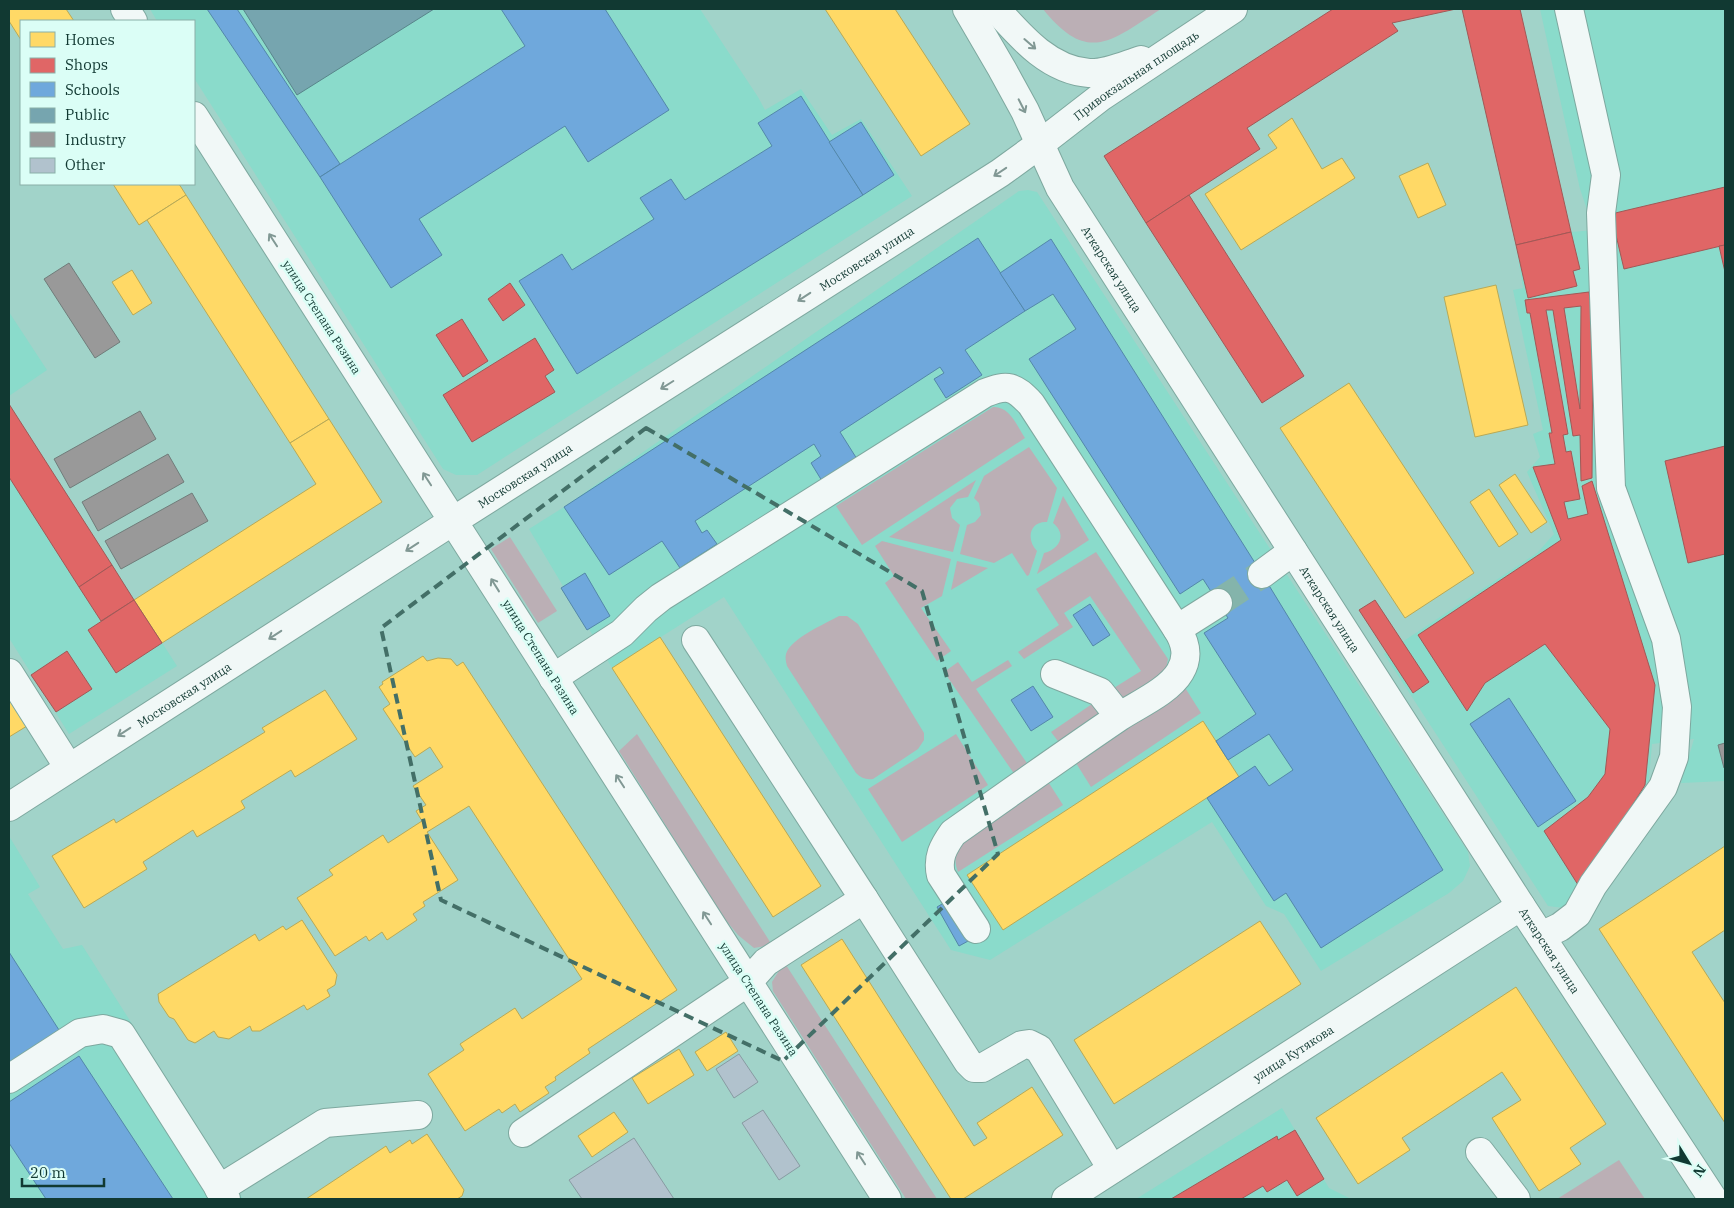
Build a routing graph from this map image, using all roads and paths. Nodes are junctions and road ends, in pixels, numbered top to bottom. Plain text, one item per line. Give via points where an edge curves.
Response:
1 (125, 9) edge
2 (967, 9) edge
3 (996, 9) edge
4 (1233, 9) edge
5 (1569, 9) edge
6 (132, 20) edge
7 (1173, 48) junction
8 (195, 118) edge
9 (1040, 144) junction
10 (453, 521) junction
11 (1293, 551) junction
12 (1262, 574) tunnel mouth
13 (1218, 603) tunnel mouth
14 (1177, 629) junction
15 (696, 640) dead end
16 (9, 673) edge
17 (1055, 674) dead end
18 (553, 678) junction
19 (1119, 716) junction
20 (69, 768) junction
21 (9, 806) edge
22 (864, 899) junction
23 (1521, 906) junction
24 (976, 929) dead end
25 (1541, 936) junction
26 (748, 982) junction
27 (9, 1079) edge
28 (418, 1115) dead end
29 (523, 1133) dead end
30 (1480, 1152) dead end
31 (1112, 1169) junction
32 (222, 1194) edge
33 (1708, 1197) edge
34 (888, 1199) edge
35 (1066, 1199) edge
36 (1516, 1199) edge

1 - 6 street
2 -> 9 street, Аткарская улица
3 -> 7 street via 1031,46 1064,68 1090,73 1118,68
4 - 7 street, Привокзальная площадь
5 - 25 street via 1606,175 1601,213 1611,488 1666,639 1677,707 1674,757 1663,787 1593,885 1577,914
7 - 9 street, Привокзальная площадь via 1102,96
10 -> 8 street, улица Степана Разина
9 -> 10 street, Московская улица
9 - 11 street, Аткарская улица via 1060,188
18 -> 10 street, улица Степана Разина
10 -> 20 street, Московская улица
11 - 12 street
11 - 23 street, Аткарская улица
13 - 14 street
14 - 18 street via 1031,404 1013,389 1000,387 985,393 660,597 622,633
14 - 19 street via 1186,651 1180,673 1167,686
15 - 22 street
16 - 20 street
17 - 19 street via 1100,692
26 -> 18 street, улица Степана Разина
19 - 24 street via 953,833 945,844 940,855 941,875
20 - 21 street, Московская улица
22 - 26 street via 766,962
22 - 31 street via 968,1062 974,1068 982,1068 1022,1045 1029,1044 1038,1049
23 - 25 street, Аткарская улица
23 - 31 street, улица Кутякова
25 - 33 street, Аткарская улица
26 - 29 street
34 -> 26 street, улица Степана Разина
27 - 32 street via 80,1033 103,1029 121,1034
28 - 32 street via 325,1123
30 - 36 street
31 - 35 street, улица Кутякова

